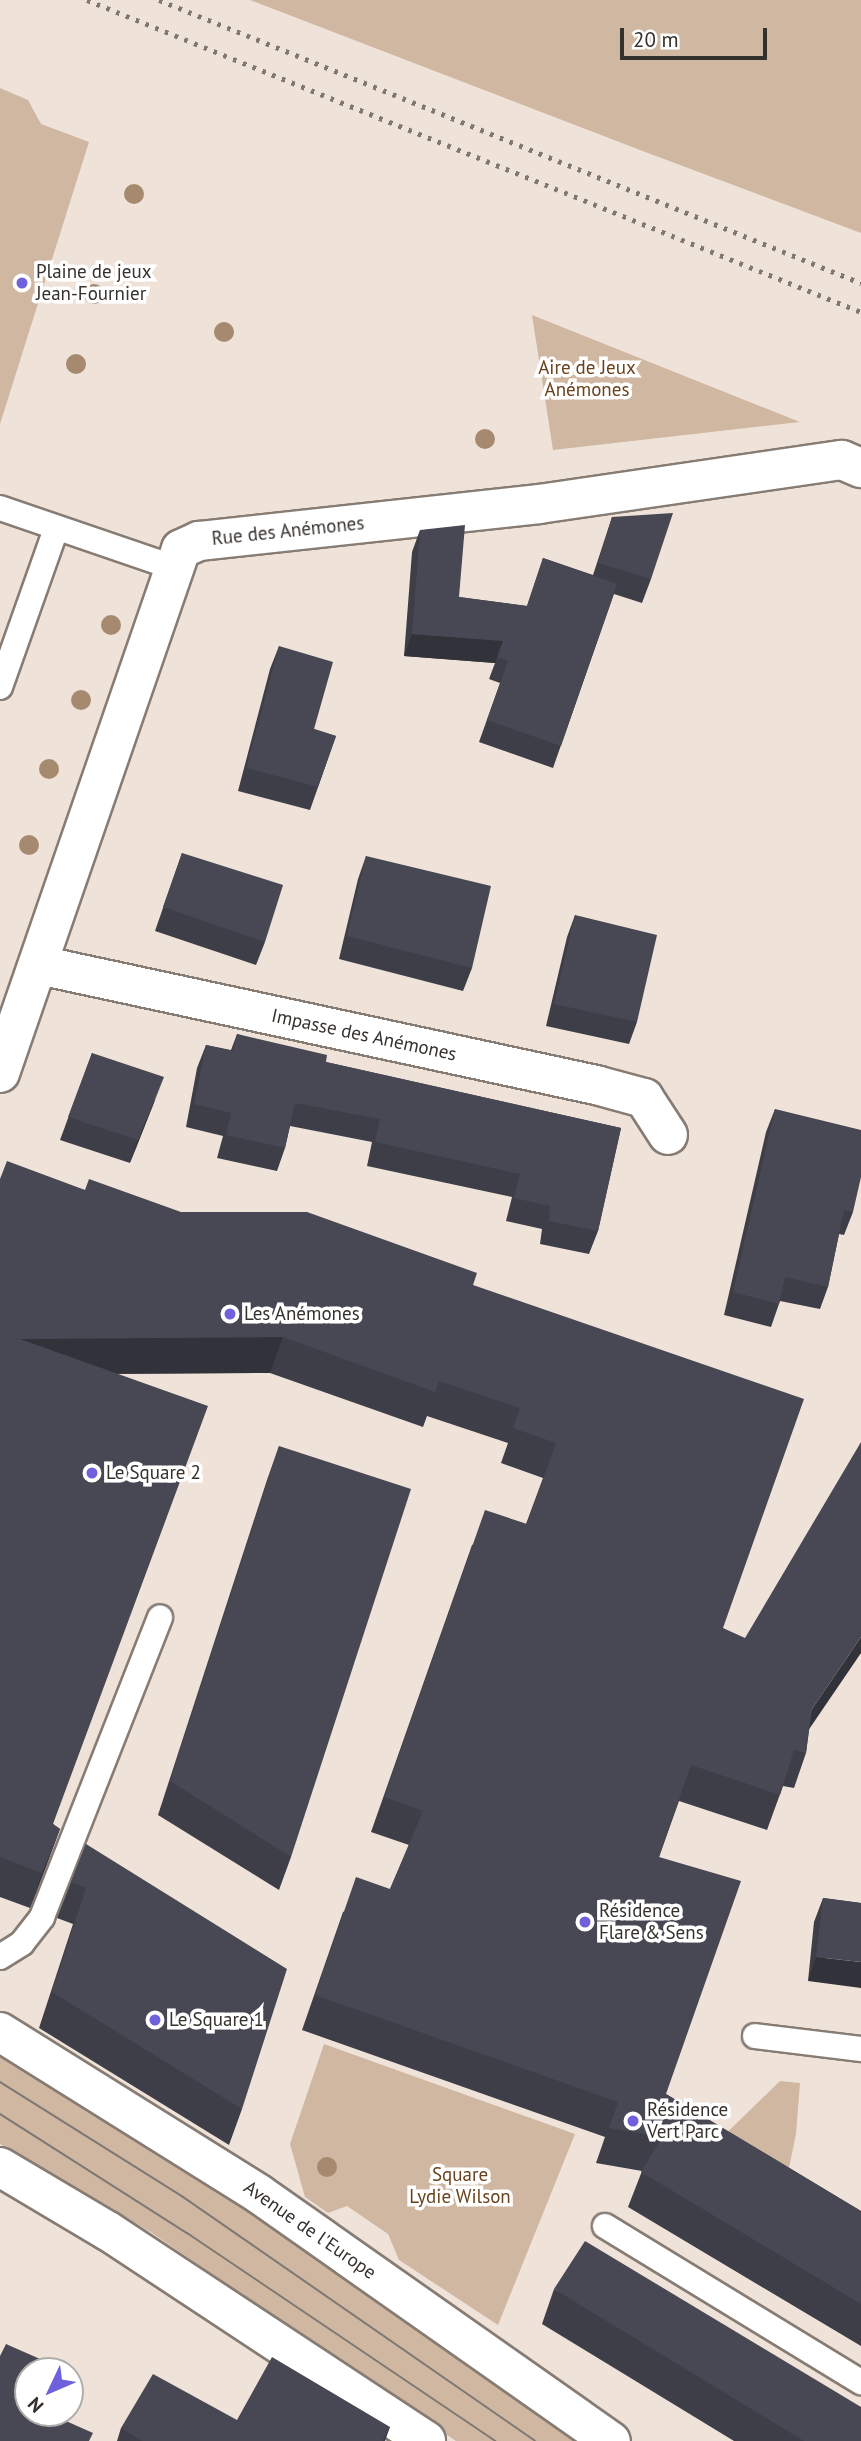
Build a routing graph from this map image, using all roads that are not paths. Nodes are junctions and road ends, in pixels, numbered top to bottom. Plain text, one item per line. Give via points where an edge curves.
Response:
1 (861, 468) edge
2 (0, 508) edge
3 (56, 528) junction
4 (174, 568) junction
5 (0, 687) edge
6 (39, 965) junction
7 (0, 1073) edge
8 (668, 1135) dead end
9 (160, 1617) dead end
10 (0, 1957) edge
11 (0, 2032) edge
12 (755, 2036) dead end
13 (861, 2049) edge
14 (0, 2167) edge
15 (605, 2226) dead end
16 (861, 2382) edge
17 (426, 2441) edge
18 (611, 2441) edge

1 - 4 street, Rue des Anémones via 842,460 539,504 199,541 181,549
2 - 3 lane
3 - 4 lane
3 - 5 lane
4 - 6 street, Rue des Anémones
6 - 7 street, Rue des Anémones
6 - 8 street, Impasse des Anémones via 596,1085 644,1098
9 - 10 lane via 42,1917 22,1943
11 - 18 street, Avenue de l'Europe via 259,2194
12 - 13 lane
14 - 17 street via 108,2231
15 - 16 lane

